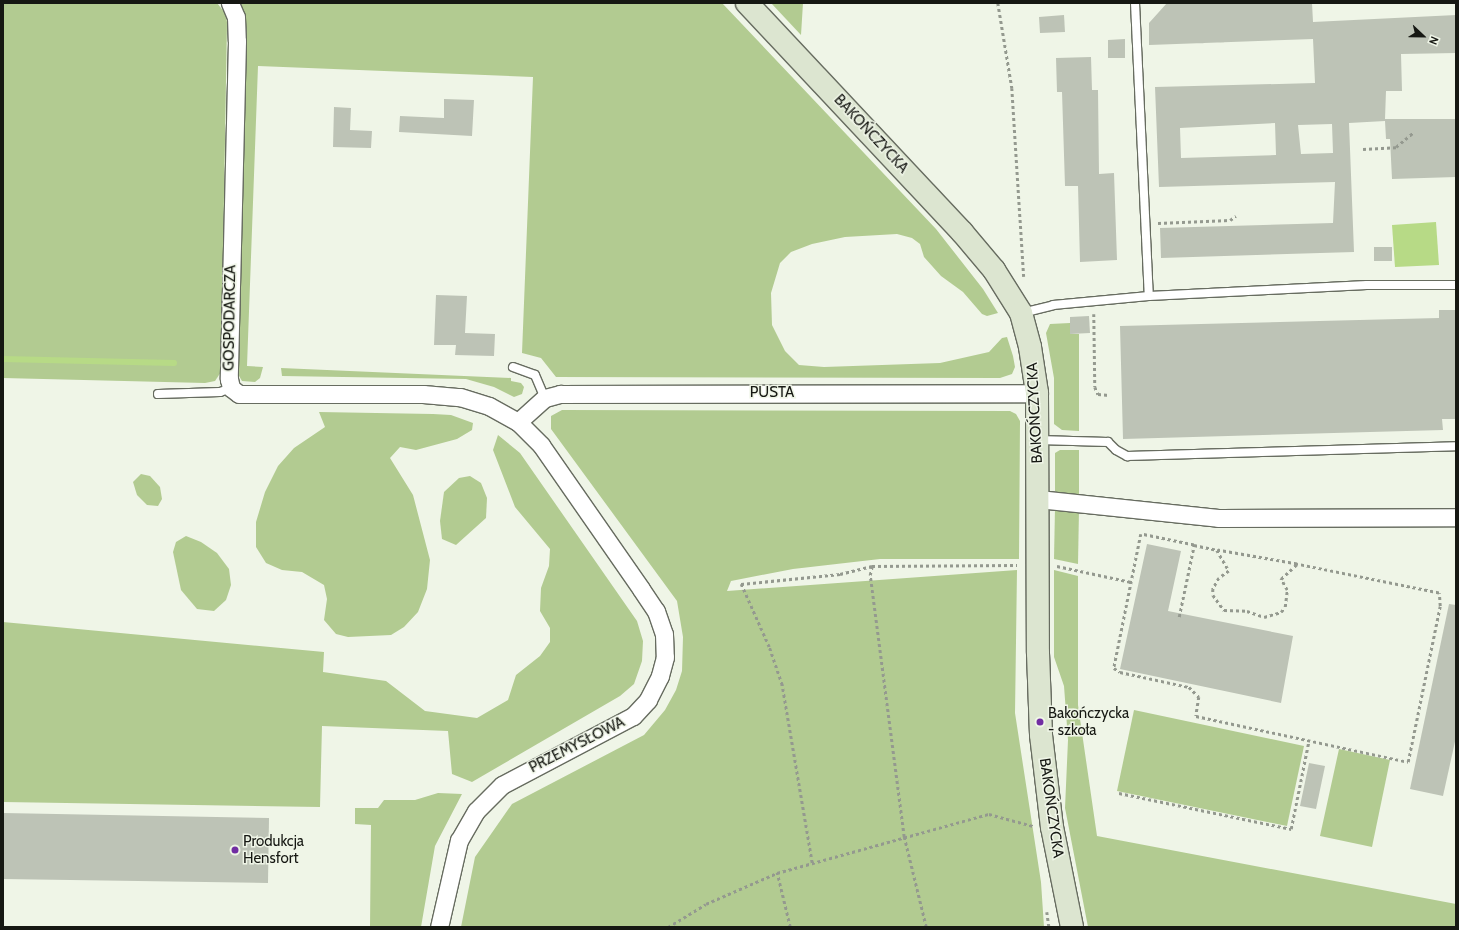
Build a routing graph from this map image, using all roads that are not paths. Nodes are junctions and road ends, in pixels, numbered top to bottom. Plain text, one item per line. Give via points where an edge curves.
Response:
1 (230, 3) edge
2 (747, 3) edge
3 (1135, 3) edge
4 (1456, 284) edge
5 (1149, 296) junction
6 (1029, 310) junction
7 (513, 367) dead end
8 (231, 388) junction
9 (1036, 393) junction
10 (158, 394) dead end
11 (545, 398) junction
12 (518, 422) junction
13 (1038, 440) junction
14 (1456, 446) edge
15 (1038, 499) junction
16 (1456, 517) edge
17 (439, 927) edge
18 (1072, 927) edge

1 - 8 street, GOSPODARCZA via 236,17 237,41 229,379
2 - 6 street, BAKOŃCZYCKA via 962,232
3 - 5 lane
4 - 5 lane via 1367,285
5 - 6 lane
6 - 9 street, BAKOŃCZYCKA via 1030,347
7 - 11 lane via 535,375
8 - 10 lane via 220,392
8 - 12 street, GOSPODARCZA via 239,394 423,394 460,397 489,406
9 - 11 street, PUSTA via 580,393
9 - 13 street, BAKOŃCZYCKA
11 - 12 street
12 - 17 street, PRZEMYSŁOWA via 541,445 656,611 664,634 665,657 660,676 648,700 633,716 502,784 476,811 459,840
13 - 14 lane via 1108,442 1127,456
13 - 15 street, BAKOŃCZYCKA
15 - 16 street via 1218,518
15 - 18 street, BAKOŃCZYCKA via 1040,728 1052,827

